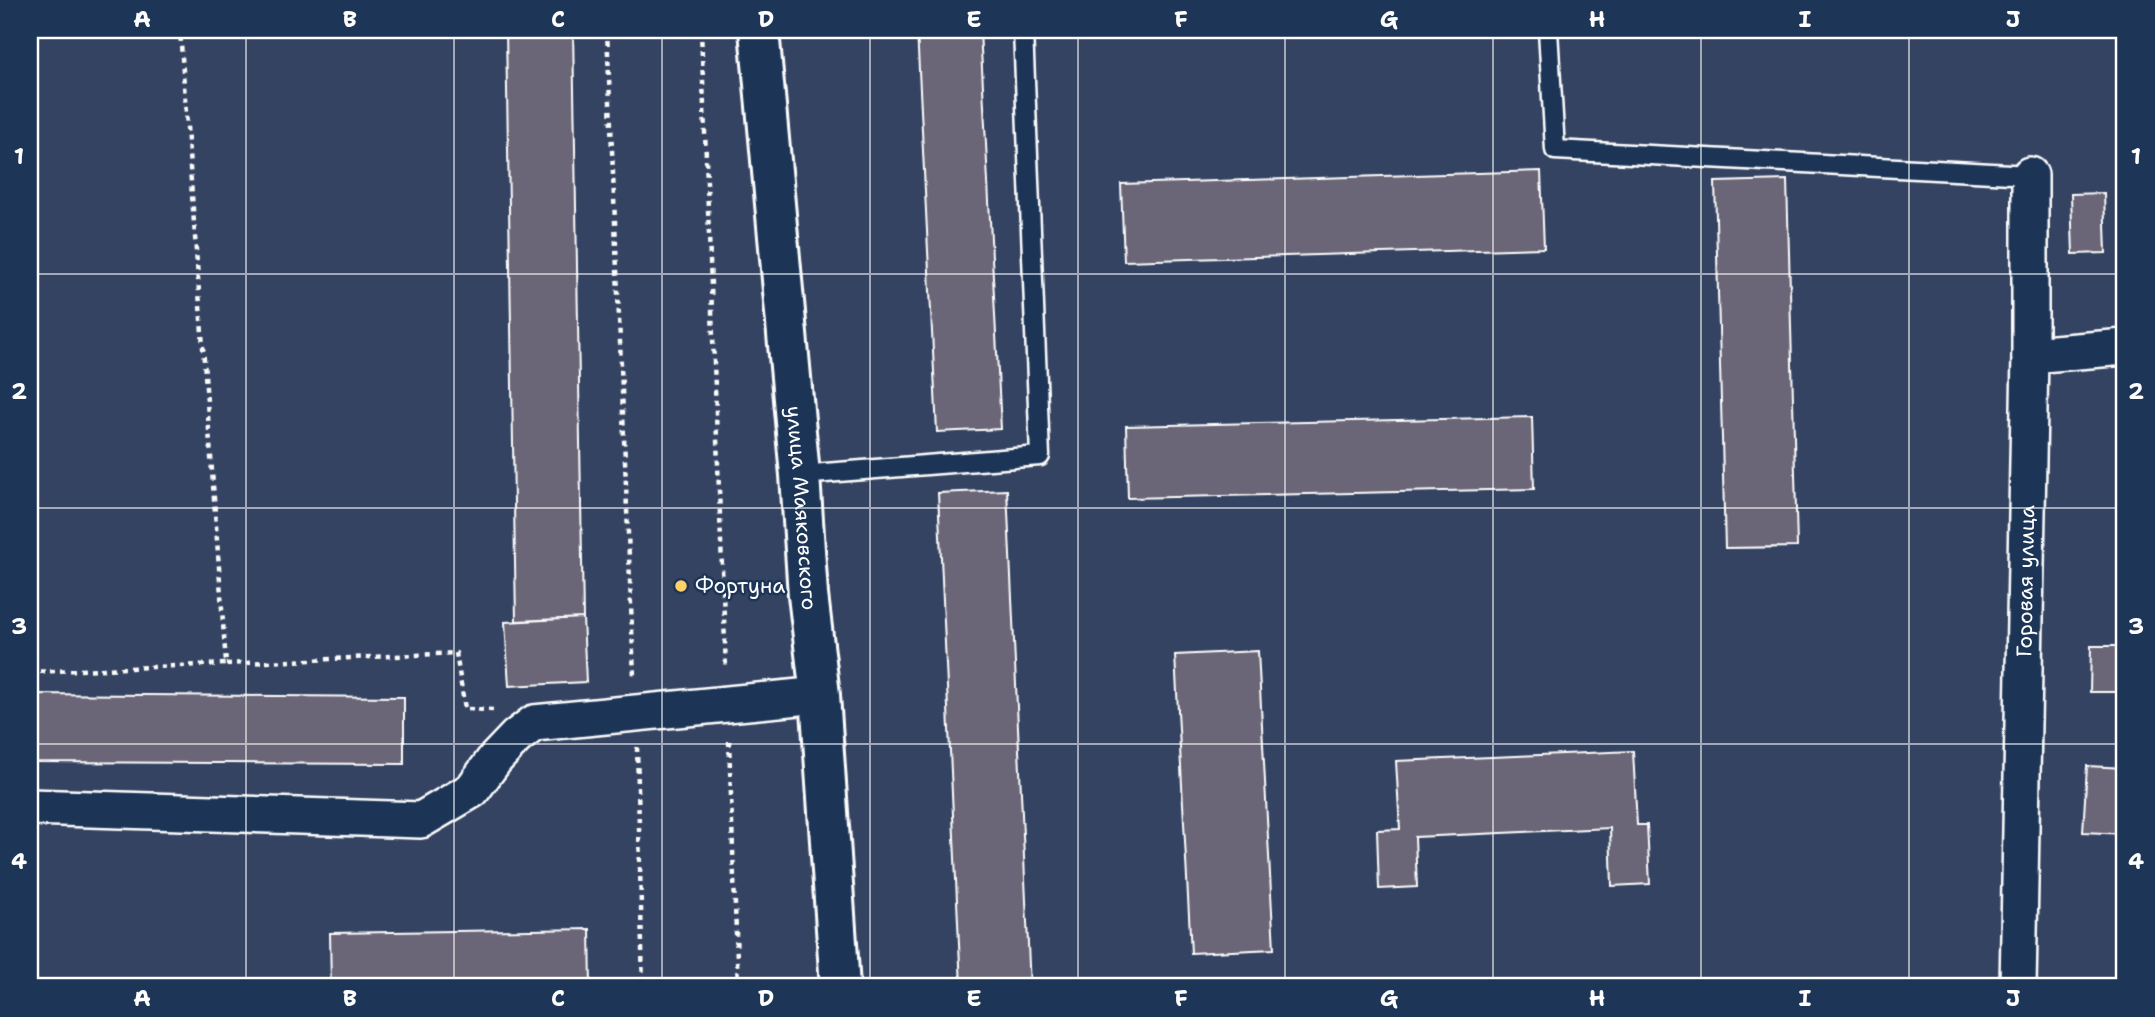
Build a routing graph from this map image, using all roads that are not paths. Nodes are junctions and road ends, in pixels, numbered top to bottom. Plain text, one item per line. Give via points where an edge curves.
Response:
1 (760, 30) edge
2 (1023, 30) edge
3 (1548, 30) edge
4 (2030, 175) joint
5 (2125, 347) edge
6 (2030, 355) junction
7 (800, 475) junction
8 (820, 695) junction
9 (30, 807) edge
10 (840, 987) edge
11 (2018, 987) edge

1 - 7 street, улица Маяковского
2 - 7 lane via 1040,456
3 - 4 lane via 1555,150
4 - 6 street, Горовая улица
5 - 6 street
6 - 11 street, Горовая улица
7 - 8 street, улица Маяковского
8 - 9 street via 534,723 495,759 472,790 421,820
8 - 10 street, улица Маяковского

